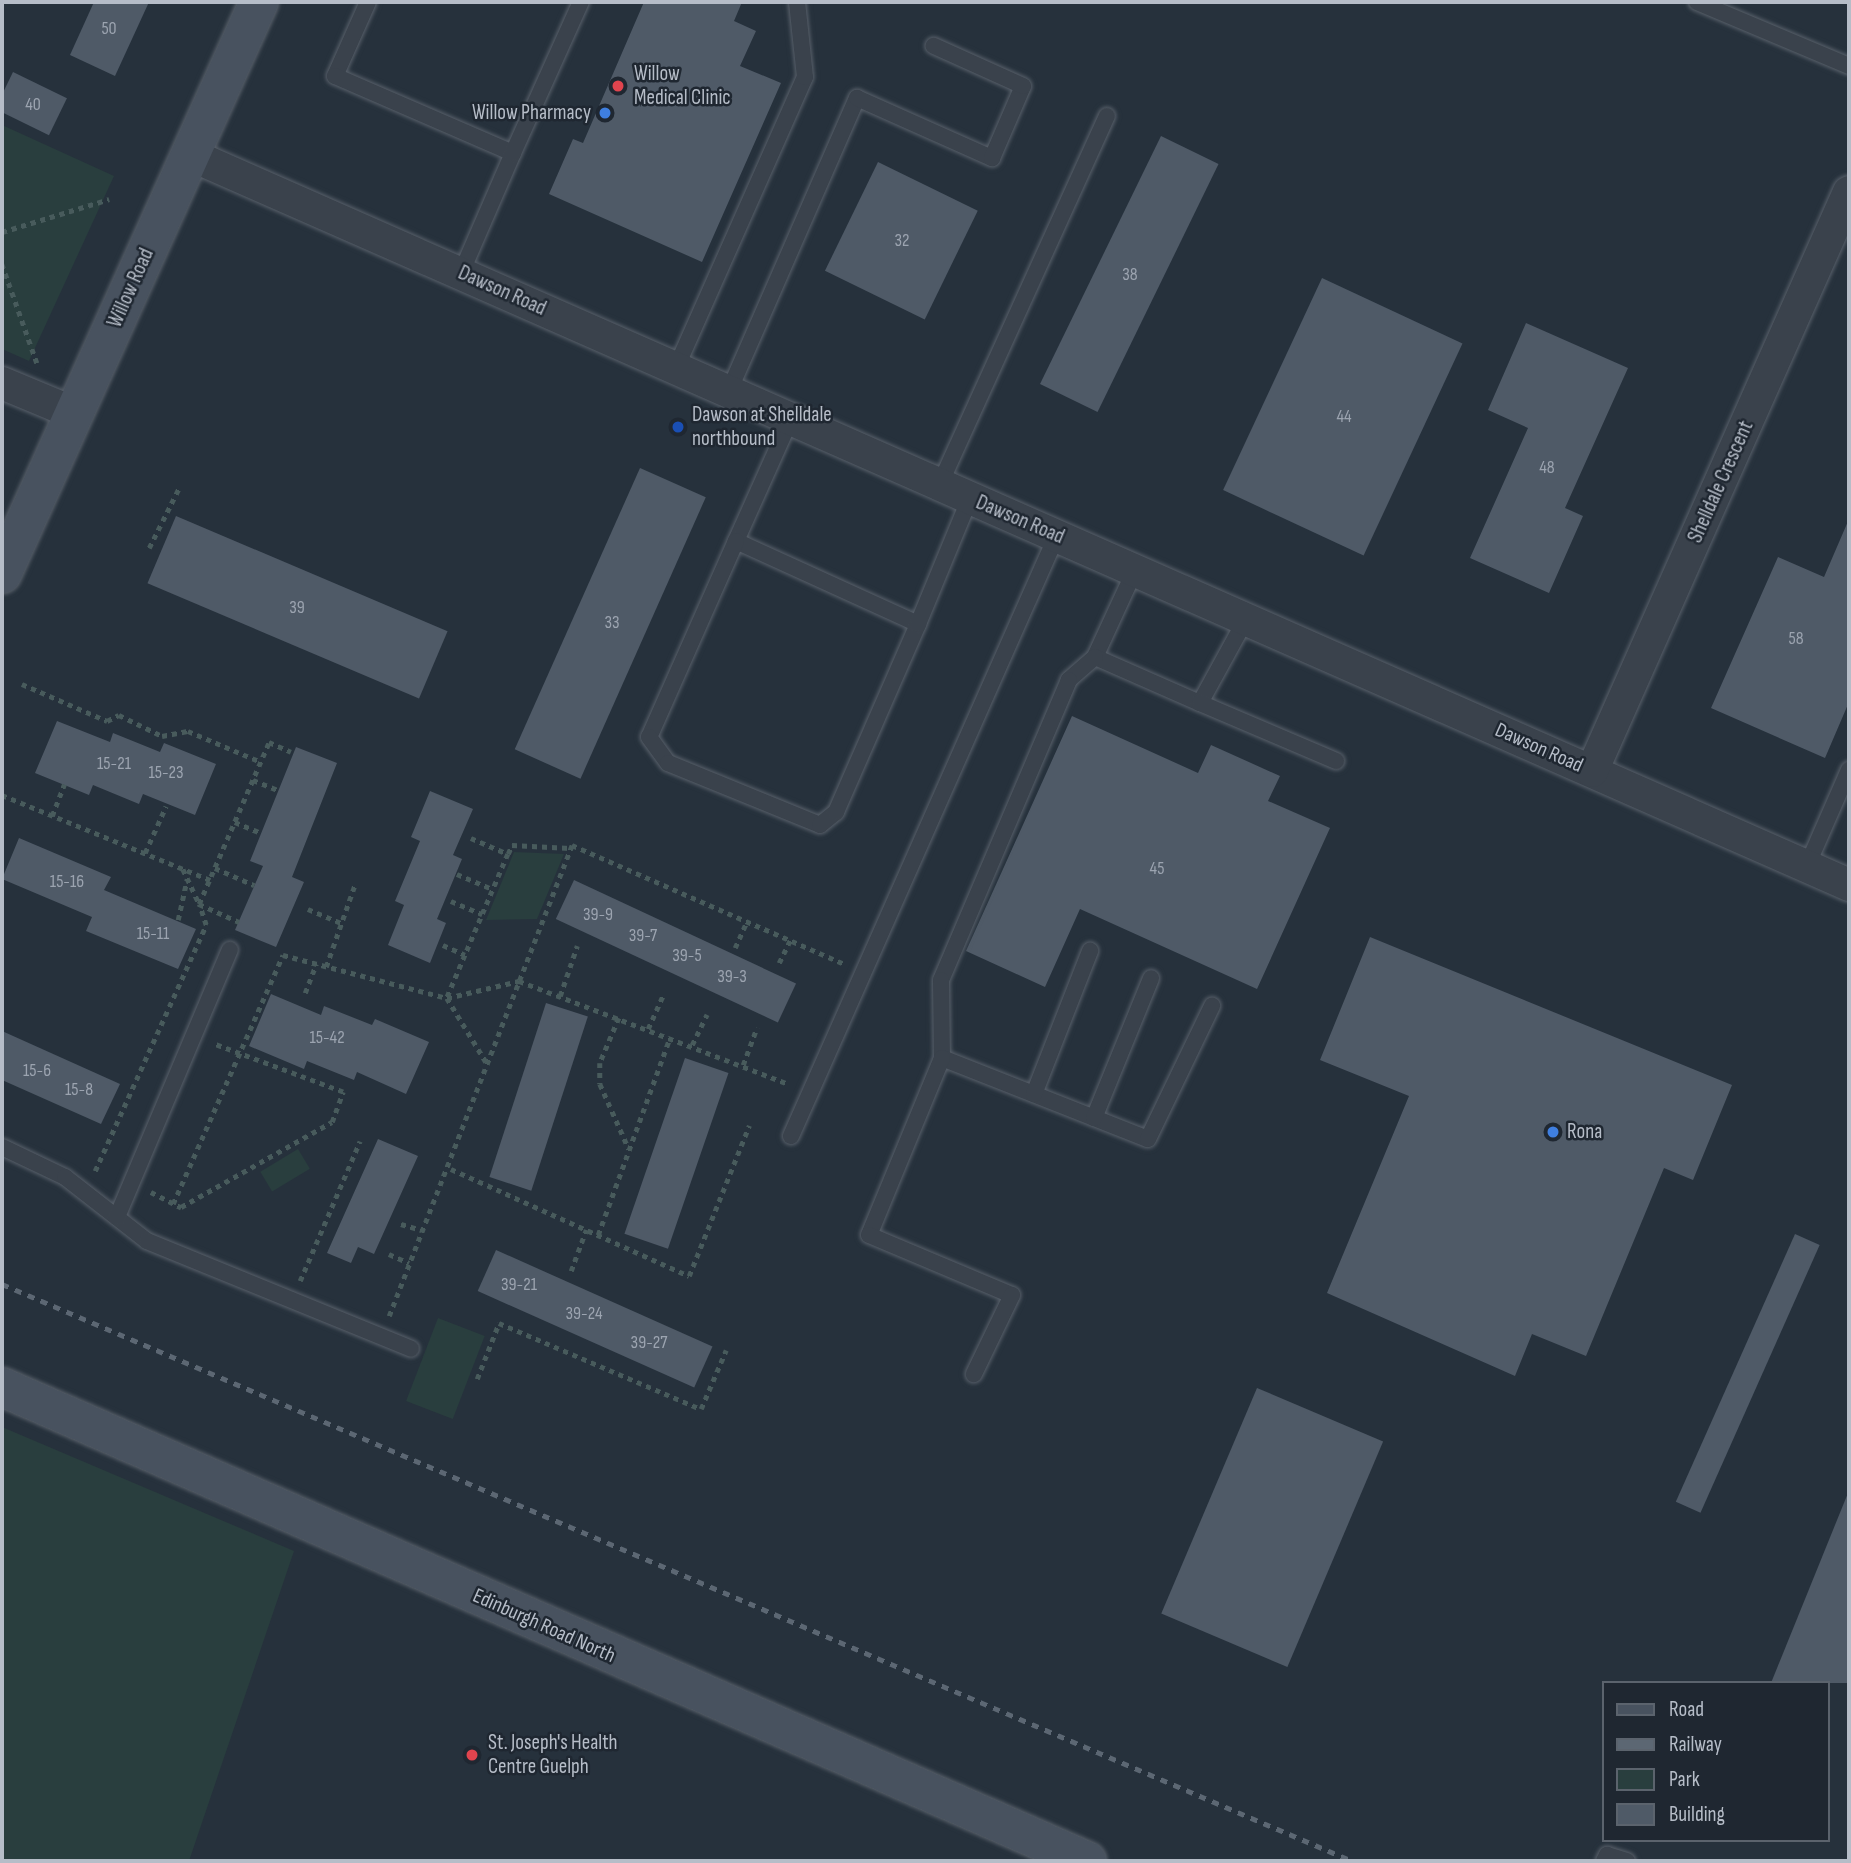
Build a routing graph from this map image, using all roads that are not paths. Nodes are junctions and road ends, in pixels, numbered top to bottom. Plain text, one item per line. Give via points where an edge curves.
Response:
1 (259, 2) edge
2 (368, 2) edge
3 (581, 2) edge
4 (797, 2) edge
5 (1697, 2) edge
6 (934, 46) dead end
7 (1849, 66) edge
8 (1107, 116) dead end
9 (513, 153) junction
10 (191, 155) junction
11 (1849, 192) edge
12 (461, 273) junction
13 (676, 368) junction
14 (2, 383) edge
15 (729, 391) junction
16 (74, 413) junction
17 (791, 418) junction
18 (940, 484) junction
19 (970, 498) junction
20 (1057, 535) junction
21 (736, 541) junction
22 (1135, 570) junction
23 (2, 574) edge
24 (1246, 619) junction
25 (918, 624) junction
26 (1095, 657) junction
27 (1200, 703) junction
28 (1336, 761) dead end
29 (1849, 770) edge
30 (1592, 771) junction
31 (1807, 866) junction
32 (1849, 885) edge
33 (230, 950) dead end
34 (1090, 951) dead end
35 (1151, 978) dead end
36 (1212, 1006) dead end
37 (942, 1058) junction
38 (1034, 1094) junction
39 (1094, 1118) junction
40 (791, 1136) dead end
41 (2, 1147) edge
42 (117, 1217) junction
43 (411, 1349) dead end
44 (974, 1374) dead end
45 (2, 1387) edge
46 (1087, 1861) edge
47 (1604, 1861) edge
48 (1627, 1861) edge

1 - 10 main road, Willow Road
2 - 9 lane via 335,76
3 - 9 lane
4 - 13 lane via 805,77
5 - 7 lane
6 - 15 lane via 1023,86 992,158 857,98
8 - 18 lane
9 - 12 lane
10 - 12 street, Dawson Road
10 - 16 main road, Willow Road
11 - 30 street, Shelldale Crescent
12 - 13 street, Dawson Road
13 - 15 street, Dawson Road
14 - 16 street
15 - 17 street, Dawson Road
16 - 23 main road, Willow Road
17 - 18 street, Dawson Road
17 - 21 lane
18 - 19 street, Dawson Road
19 - 20 street, Dawson Road
19 - 25 lane
20 - 22 street, Dawson Road
20 - 40 lane
21 - 25 lane
21 - 25 lane via 649,737 668,763 820,825 836,812
22 - 24 street, Dawson Road
22 - 26 lane
24 - 27 lane
24 - 30 street, Dawson Road
26 - 27 lane
26 - 37 lane via 1069,680 941,980
27 - 28 lane
29 - 31 lane
30 - 31 street, Dawson Road
31 - 32 street, Dawson Road
33 - 42 lane
34 - 38 lane
35 - 39 lane
36 - 39 lane via 1148,1139
37 - 38 lane
37 - 44 lane via 869,1235 1012,1295
38 - 39 lane
41 - 42 lane via 86,1193
42 - 43 lane via 147,1241
45 - 46 main road, Edinburgh Road North
47 - 48 lane via 1607,1855

